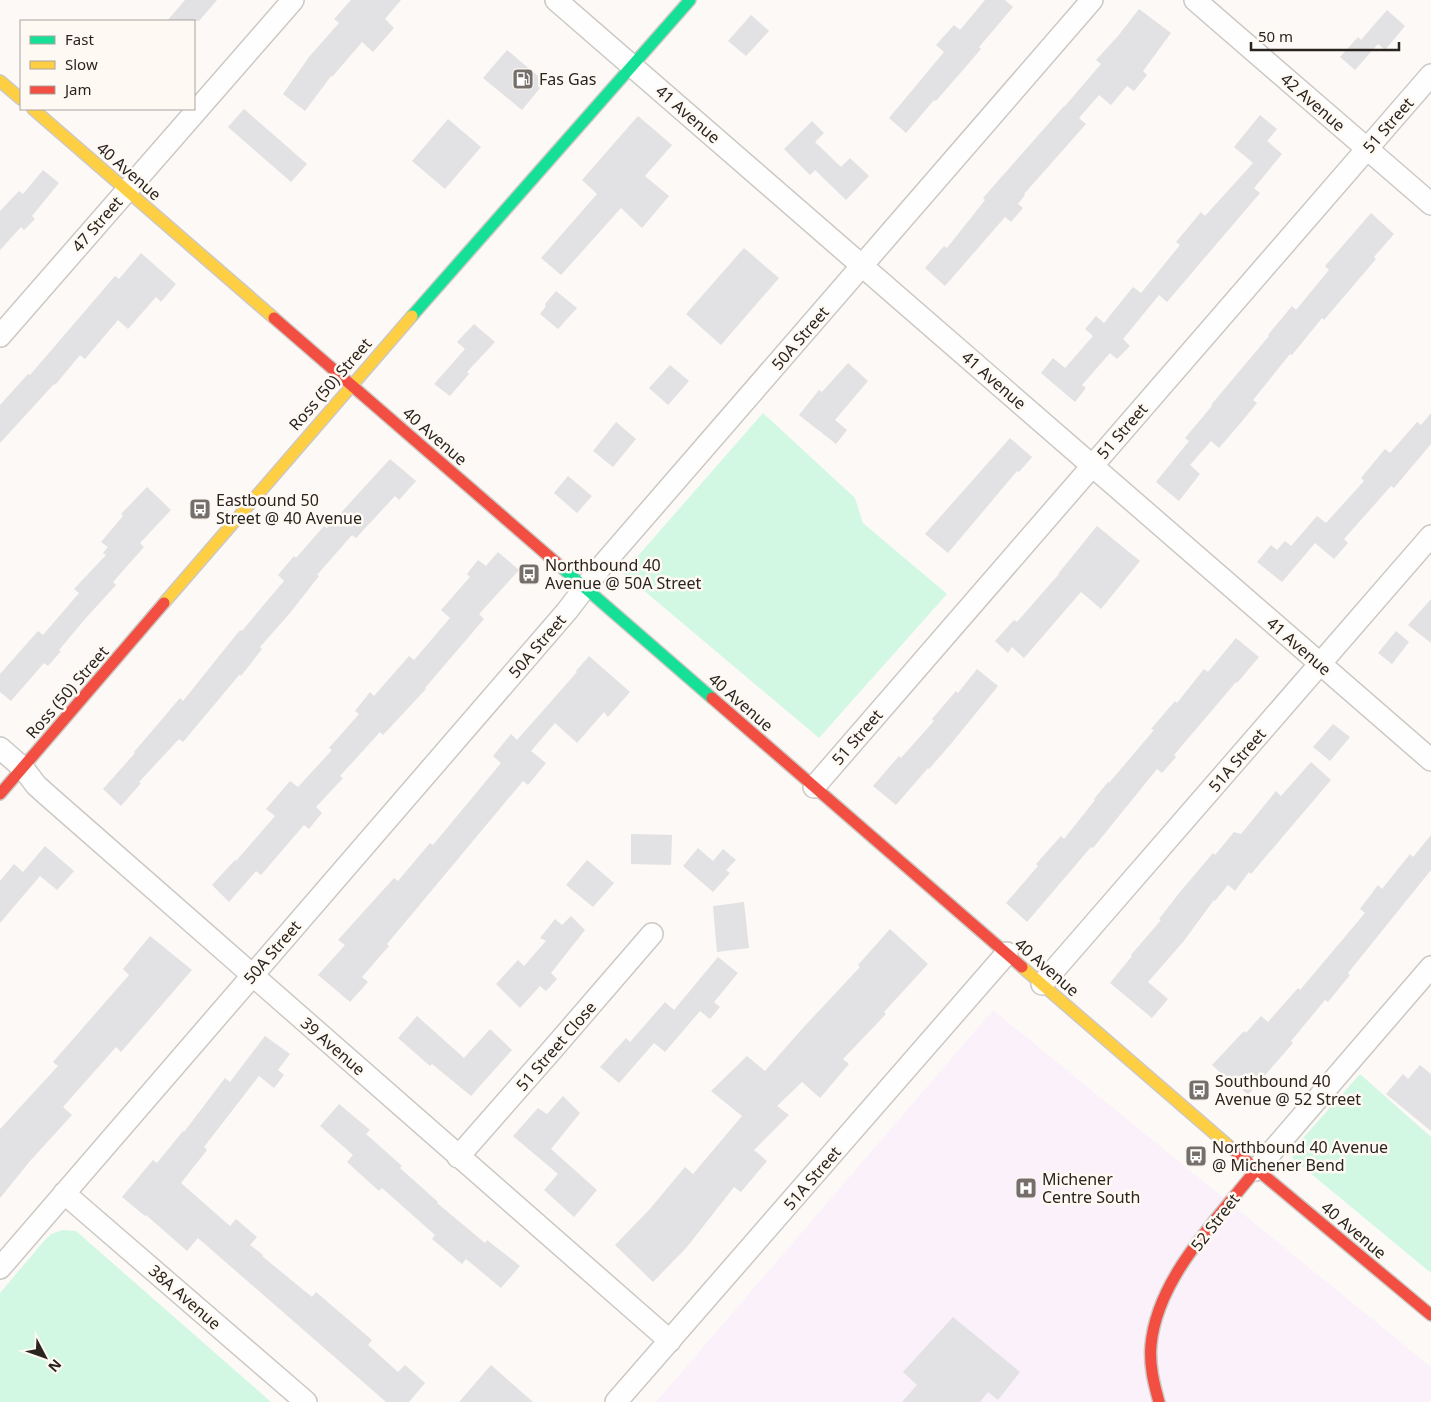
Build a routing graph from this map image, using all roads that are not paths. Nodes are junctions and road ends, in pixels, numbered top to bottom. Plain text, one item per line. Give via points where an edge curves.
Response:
1 (293, 0) edge
2 (556, 0) edge
3 (690, 0) edge
4 (1092, 0) edge
5 (1195, 0) edge
6 (633, 66) junction
7 (1431, 75) edge
8 (0, 81) edge
9 (20, 98) edge
10 (34, 110) edge
11 (1367, 149) junction
12 (127, 190) junction
13 (1431, 204) edge
14 (863, 265) junction
15 (0, 336) edge
16 (351, 385) junction
17 (1092, 465) junction
18 (1431, 536) edge
19 (585, 588) junction
20 (1320, 664) junction
21 (0, 748) edge
22 (1431, 760) edge
23 (22, 768) junction
24 (814, 787) junction
25 (0, 794) edge
26 (652, 934) dead end
27 (1007, 954) junction
28 (1431, 967) edge
29 (252, 975) junction
30 (1042, 984) junction
31 (458, 1157) junction
32 (1256, 1170) junction
33 (64, 1193) junction
34 (0, 1268) edge
35 (1431, 1315) edge
36 (670, 1341) junction
37 (306, 1402) edge
38 (616, 1402) edge
39 (1159, 1402) edge

1 - 12 street, 47 Street
2 - 6 street, 41 Avenue
3 - 6 street, Ross (50) Street
4 - 14 street, 50A Street
5 - 11 street, 42 Avenue
6 - 14 street, 41 Avenue
6 - 16 street, Ross (50) Street
7 - 11 street, 51 Street
8 - 9 street
10 - 12 street, 40 Avenue
11 - 13 street, 42 Avenue
11 - 17 street, 51 Street
12 - 15 street, 47 Street
12 - 16 street, 40 Avenue
14 - 17 street, 41 Avenue
14 - 19 street, 50A Street
16 - 19 street, 40 Avenue
16 - 23 street, Ross (50) Street
17 - 20 street, 41 Avenue
17 - 24 street, 51 Street
18 - 20 street, 51A Street
19 - 24 street, 40 Avenue
19 - 29 street, 50A Street
20 - 22 street, 41 Avenue
20 - 30 street, 51A Street
21 - 23 street, 39 Avenue
23 - 25 street, Ross (50) Street
23 - 29 street, 39 Avenue via 36,785
24 - 27 street, 40 Avenue
26 - 31 street, 51 Street Close
27 - 30 street, 40 Avenue
27 - 36 street, 51A Street
28 - 32 street, 52 Street
29 - 31 street, 39 Avenue
29 - 33 street, 50A Street
30 - 32 street, 40 Avenue
31 - 36 street, 39 Avenue
32 - 35 street, 40 Avenue
32 - 39 street, 52 Street via 1189,1256 1170,1284 1158,1312 1151,1339 1151,1366
33 - 34 street, 50A Street
33 - 37 street, 38A Avenue
36 - 38 street, 51A Street

